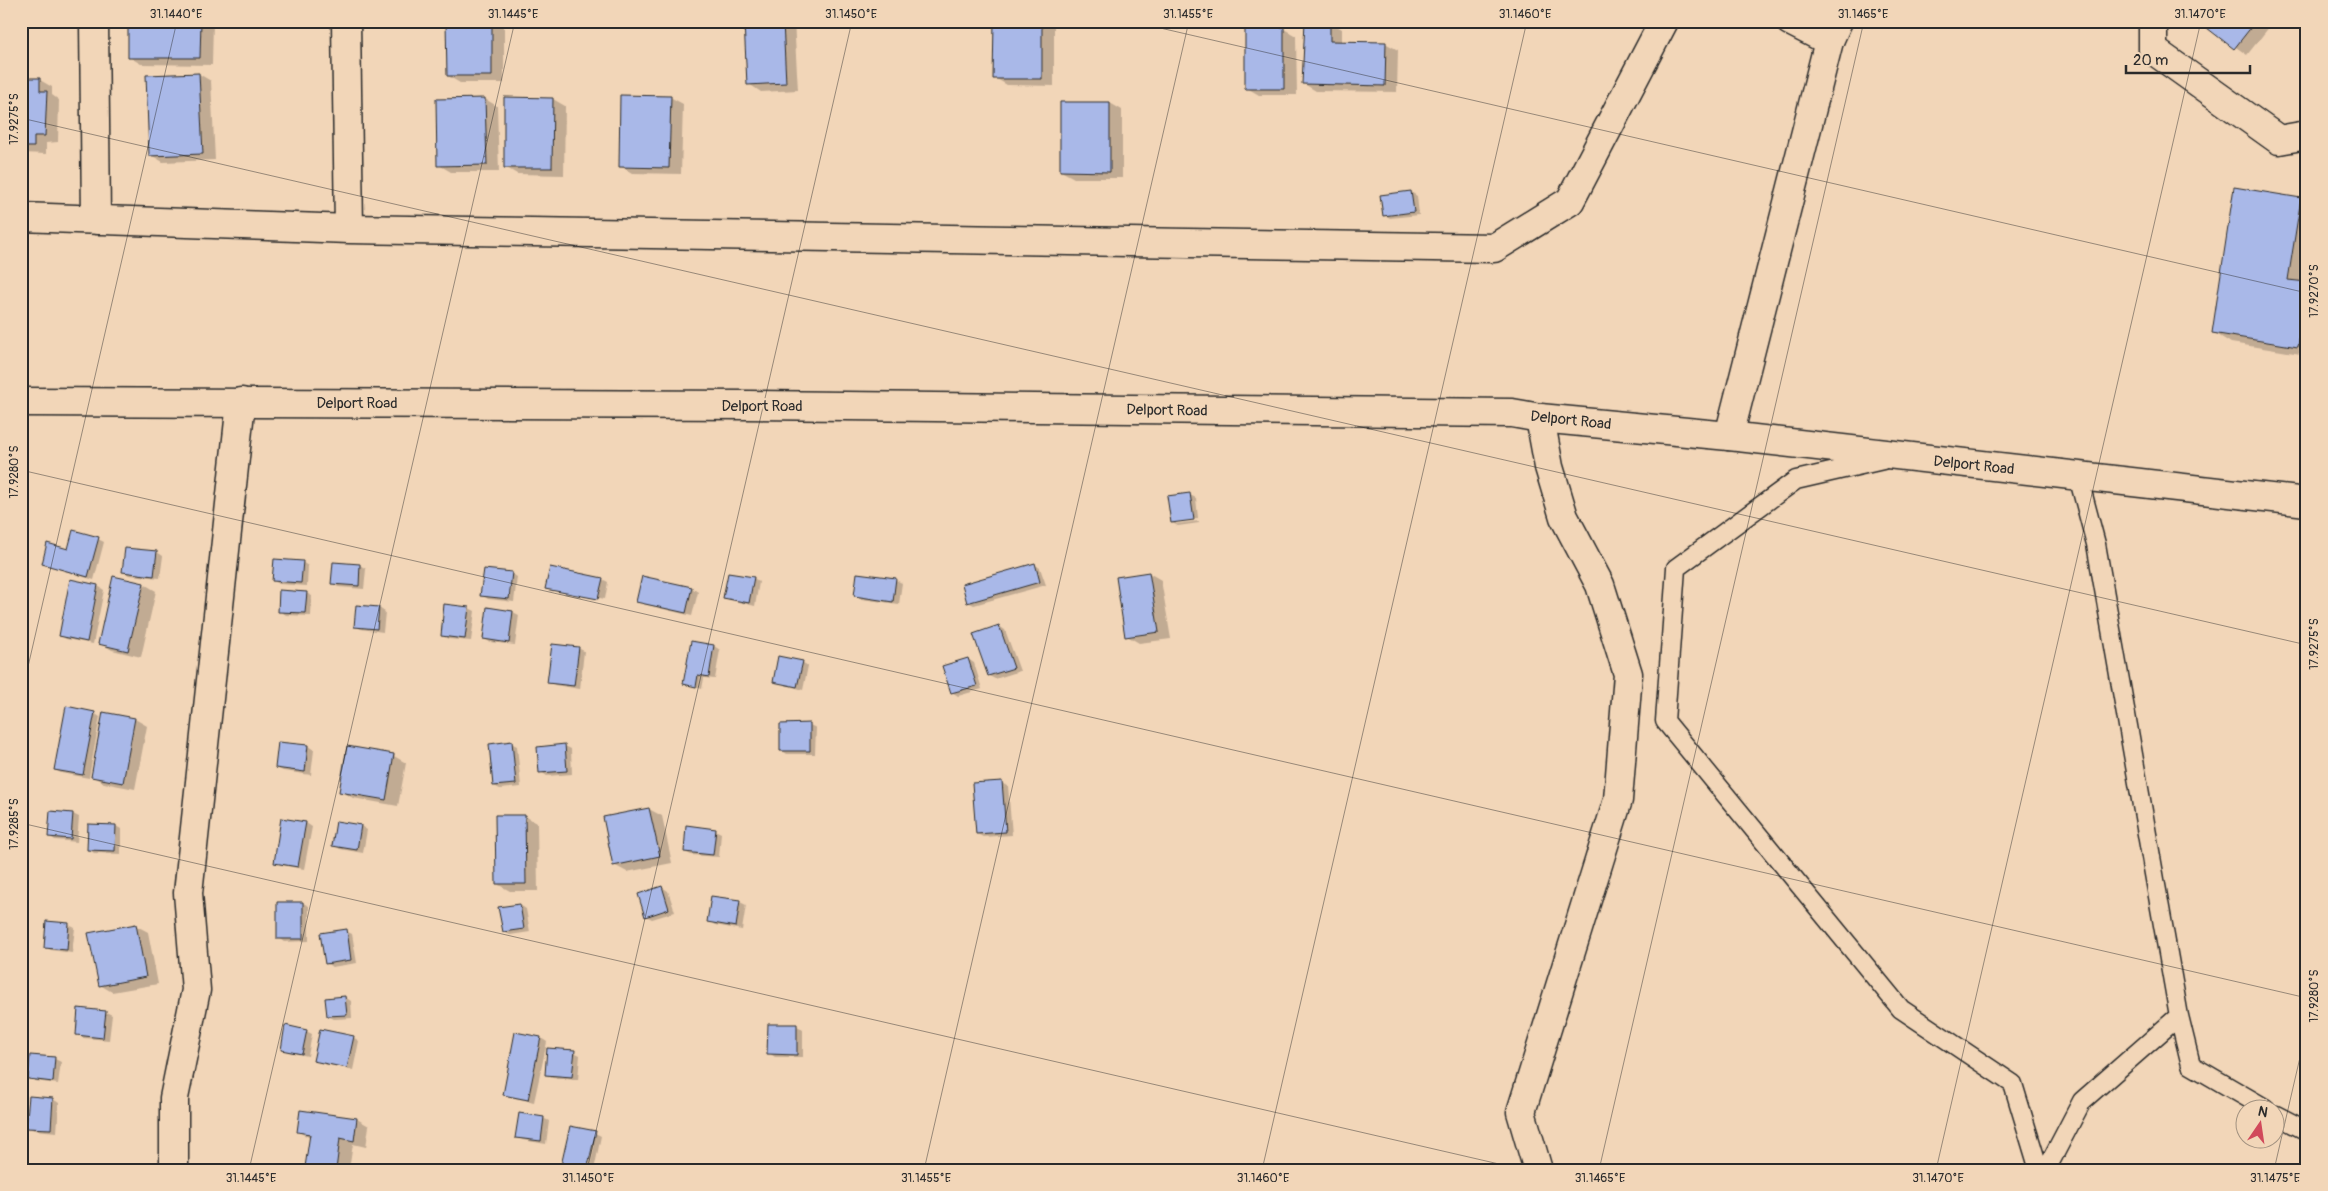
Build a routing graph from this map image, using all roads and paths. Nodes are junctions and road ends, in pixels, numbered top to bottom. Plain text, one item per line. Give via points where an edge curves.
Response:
1 (94, 21) edge
2 (346, 21) edge
3 (1664, 21) edge
4 (1790, 21) edge
5 (2153, 21) edge
6 (1833, 31) edge
7 (2307, 135) edge
8 (21, 216) edge
9 (96, 220) junction
10 (349, 228) junction
11 (21, 402) edge
12 (241, 402) junction
13 (1540, 418) junction
14 (1729, 436) junction
15 (1898, 456) junction
16 (2078, 476) junction
17 (2307, 502) edge
18 (2179, 1016) junction
19 (2247, 1098) edge
20 (2286, 1120) edge
21 (2307, 1131) edge
22 (174, 1170) edge
23 (1538, 1170) edge
24 (2039, 1170) edge
25 (2046, 1170) edge

1 - 9 street
2 - 10 street
3 - 10 street via 1570,201 1494,248
4 - 6 street
5 - 7 street via 2153,50 2279,140
6 - 14 street
8 - 9 street
9 - 10 street
11 - 12 street, Delport Road
12 - 13 street, Delport Road via 1435,412 1512,413
12 - 22 street via 188,893 196,990 174,1098
13 - 14 street, Delport Road
13 - 23 street via 1549,467 1564,517 1600,584 1628,674 1618,800 1521,1112
14 - 15 street, Delport Road
15 - 16 street, Delport Road
15 - 24 lane via 1796,480 1676,568 1665,722 1901,1009 2013,1084
16 - 17 street, Delport Road
16 - 18 lane via 2096,544
18 - 19 lane via 2190,1066
18 - 25 lane via 2082,1101
20 - 21 lane

